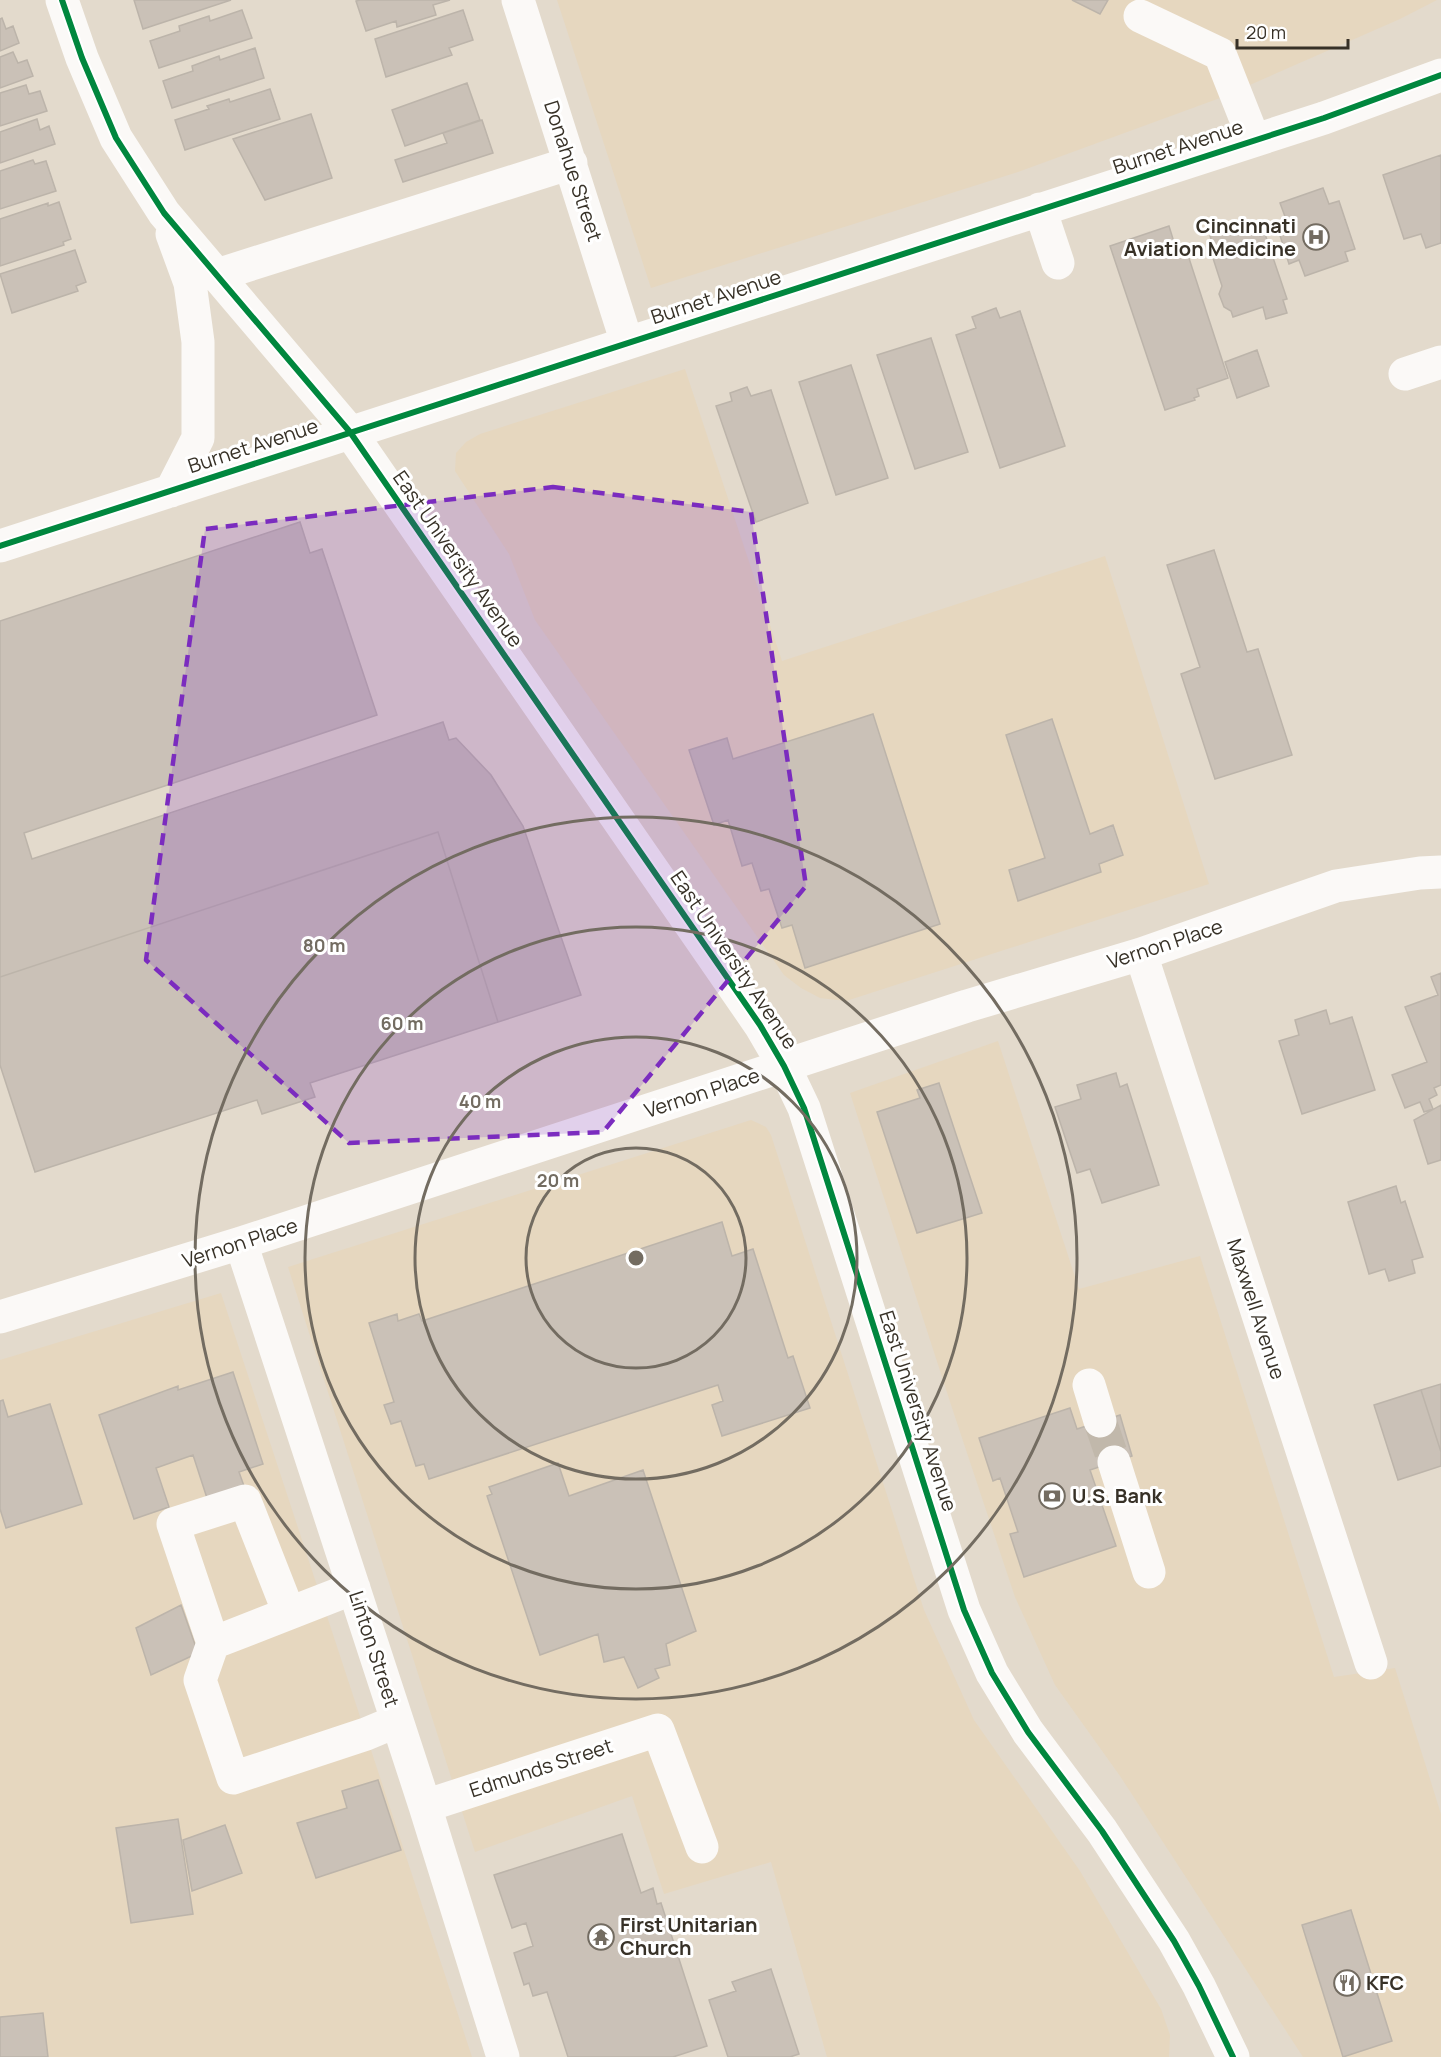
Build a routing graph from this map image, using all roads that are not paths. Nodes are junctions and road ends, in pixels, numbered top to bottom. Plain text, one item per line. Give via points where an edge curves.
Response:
1 (62, 0) edge
2 (518, 0) edge
3 (1140, 16) dead end
4 (1441, 75) edge
5 (1254, 140) junction
6 (571, 163) junction
7 (1040, 209) junction
8 (164, 213) junction
9 (1058, 263) dead end
10 (217, 275) junction
11 (627, 343) junction
12 (1441, 362) edge
13 (1405, 374) dead end
14 (350, 432) junction
15 (171, 491) junction
16 (0, 546) edge
17 (1441, 872) edge
18 (1141, 954) junction
19 (784, 1066) junction
20 (242, 1243) junction
21 (0, 1317) edge
22 (1089, 1385) dead end
23 (1100, 1422) tunnel mouth
24 (1114, 1462) tunnel mouth
25 (1149, 1572) dead end
26 (354, 1588) junction
27 (289, 1614) junction
28 (213, 1643) junction
29 (1371, 1663) dead end
30 (397, 1721) junction
31 (425, 1806) junction
32 (702, 1847) dead end
33 (503, 2057) edge
34 (1233, 2057) edge

1 - 8 street, East University Avenue via 116,138
2 - 6 street, Donahue Street
3 - 5 street via 1220,54
4 - 5 street, Burnet Avenue
5 - 7 street, Burnet Avenue
6 - 10 street
6 - 11 street, Donahue Street
7 - 9 street
7 - 11 street, Burnet Avenue
8 - 10 street, East University Avenue
8 - 15 street via 190,283 198,342 198,438
10 - 14 street, East University Avenue
11 - 14 street, Burnet Avenue
12 - 13 street
14 - 15 street, Burnet Avenue
14 - 19 street, East University Avenue via 696,931
15 - 16 street, Burnet Avenue
17 - 18 street, Vernon Place via 1336,886
18 - 19 street, Vernon Place
18 - 29 street, Maxwell Avenue
19 - 20 street, Vernon Place
19 - 34 street, East University Avenue via 804,1108 964,1610 992,1673 1028,1732 1102,1831 1174,1941
20 - 21 street, Vernon Place
20 - 26 street, Linton Street
22 - 23 street
24 - 25 street
26 - 27 street
26 - 30 street, Linton Street
27 - 28 street
27 - 28 street via 245,1501 172,1524
28 - 30 street via 200,1680 232,1778
30 - 31 street, Linton Street
31 - 32 street, Edmunds Street via 658,1730
31 - 33 street, Linton Street

